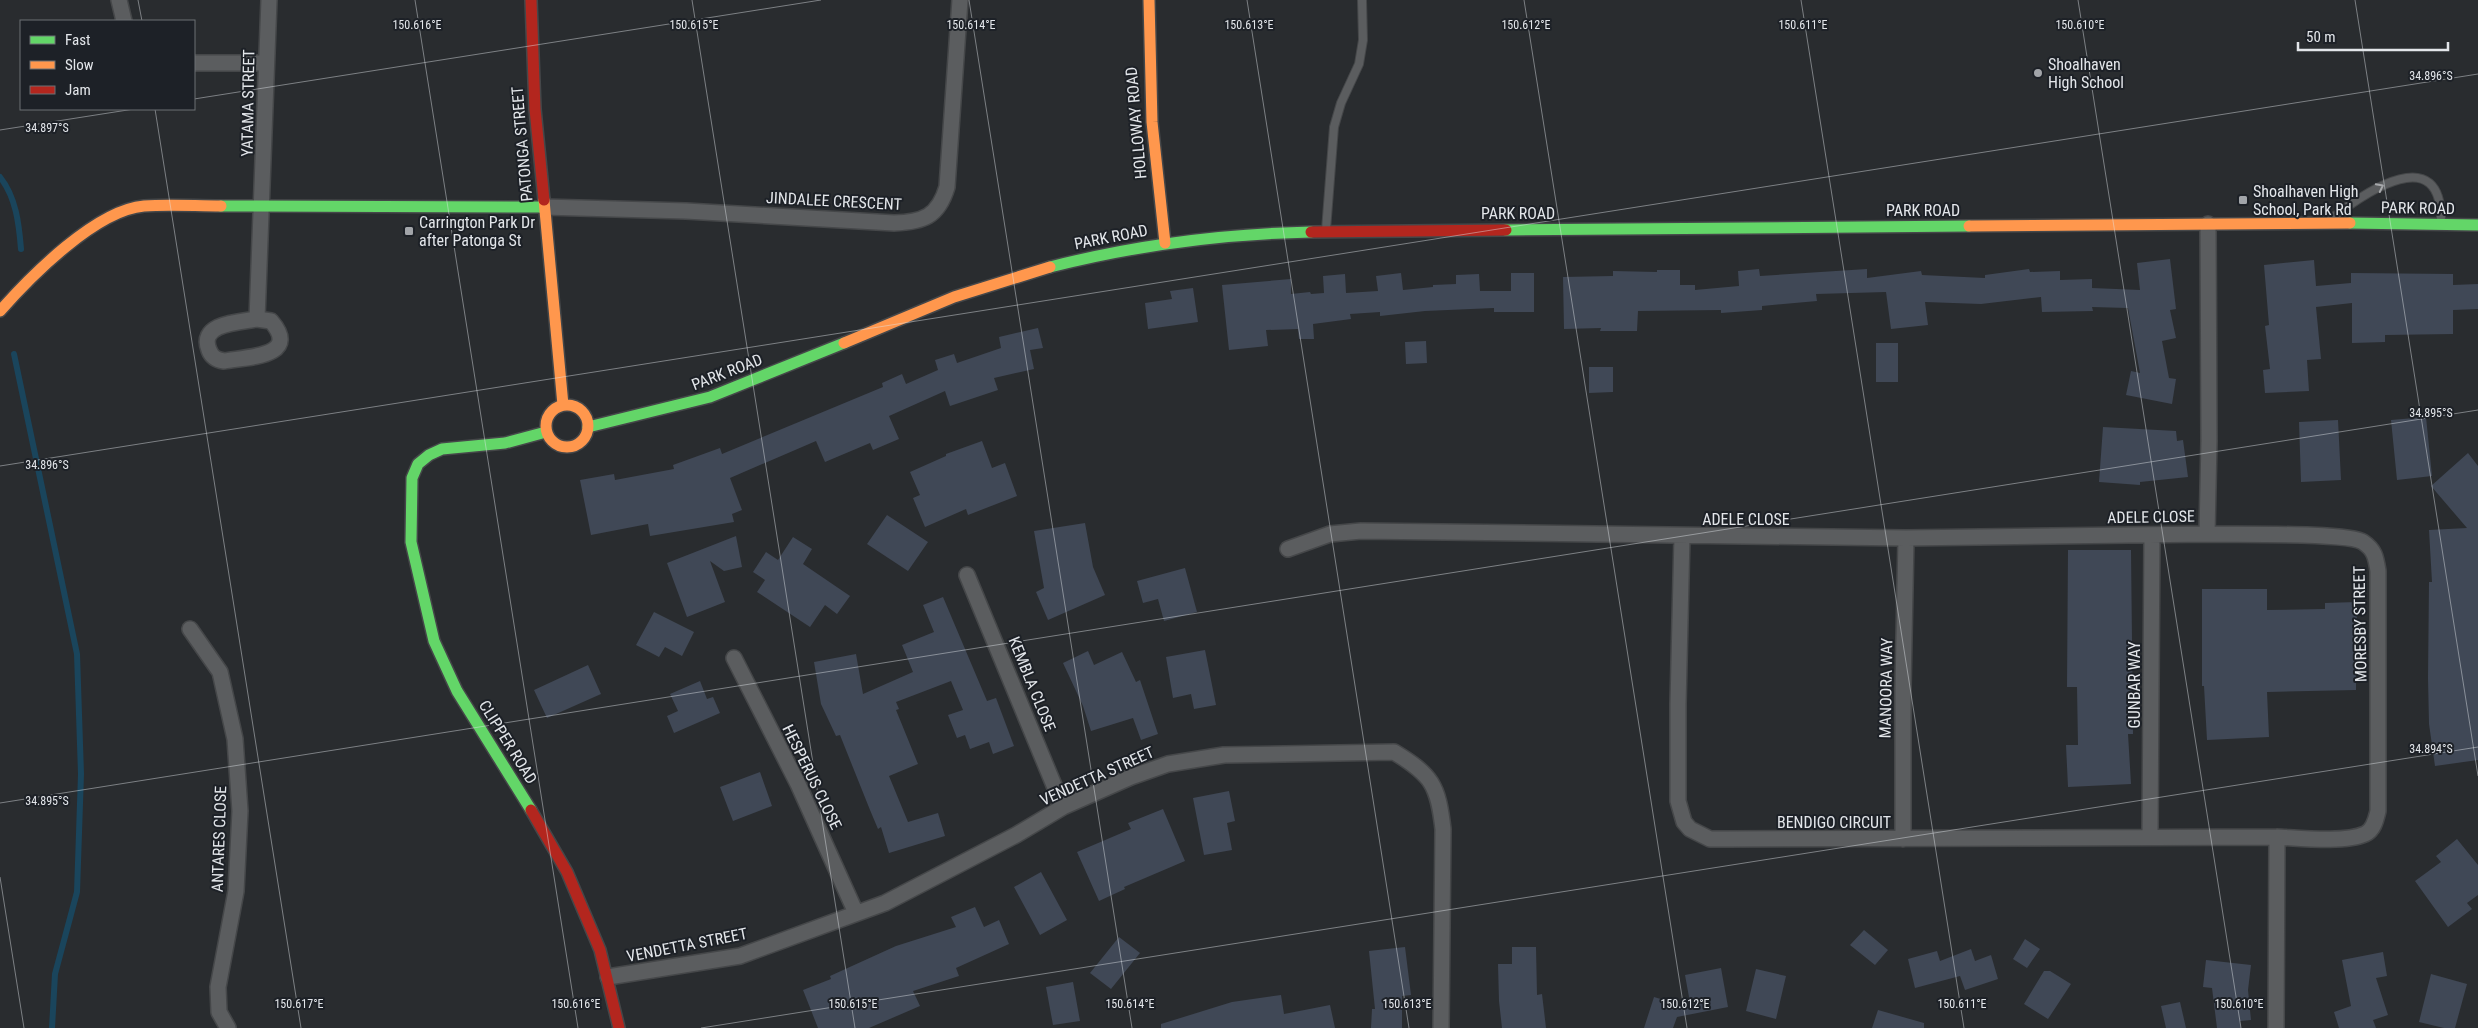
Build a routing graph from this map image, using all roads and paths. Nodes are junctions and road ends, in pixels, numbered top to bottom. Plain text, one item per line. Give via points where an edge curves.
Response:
1 (120, 0) edge
2 (269, 0) edge
3 (531, 0) edge
4 (960, 0) edge
5 (1149, 0) edge
6 (1362, 0) edge
7 (124, 20) edge
8 (195, 63) edge
9 (266, 63) junction
10 (263, 207) junction
11 (544, 207) junction
12 (2208, 224) junction
13 (2325, 224) junction
14 (2441, 224) junction
15 (2478, 225) edge
16 (1326, 232) junction
17 (1165, 243) junction
18 (0, 311) edge
19 (257, 319) junction
20 (563, 405) junction
21 (588, 427) junction
22 (546, 432) junction
23 (2152, 534) junction
24 (2207, 534) junction
25 (1682, 536) junction
26 (1906, 538) junction
27 (1288, 549) dead end
28 (967, 575) dead end
29 (190, 629) dead end
30 (734, 658) dead end
31 (1063, 807) junction
32 (2150, 836) junction
33 (2277, 837) junction
34 (1903, 839) junction
35 (856, 913) junction
36 (608, 977) junction
37 (228, 1028) edge
38 (619, 1028) edge
39 (1441, 1028) edge
40 (2276, 1028) edge

1 - 7 street
2 - 9 street, YATAMA STREET
3 - 11 street, PATONGA STREET via 535,109
4 - 11 street, JINDALEE CRESCENT via 947,187 938,209 920,220 894,223
5 - 17 street, HOLLOWAY ROAD via 1147,55 1152,144
6 - 16 lane via 1363,40 1359,64 1334,127
8 - 9 street
9 - 10 street, YATAMA STREET
10 - 11 street
10 - 18 street via 171,204 118,212 65,249 14,294
10 - 19 street, YATAMA STREET
11 - 20 street, PATONGA STREET
12 - 13 street, PARK ROAD
12 - 16 street, PARK ROAD
12 - 24 street
13 - 14 street, PARK ROAD
13 -> 14 lane via 2354,201 2398,178 2410,176 2421,178 2435,188 2440,201
14 - 15 street, PARK ROAD
16 - 17 street, PARK ROAD
17 - 21 street, PARK ROAD via 1083,259 988,285 901,317 725,392 689,404 616,418
19 - 19 street via 271,321 279,331 279,344 270,354 224,361 217,360 209,352 207,339 212,330
20 - 21 street via 573,405 581,410 587,418
20 - 22 street via 548,414
21 - 22 street via 581,442 574,446 557,445
22 - 36 street, CLIPPER ROAD via 505,443 442,449 429,455 418,464 412,483 411,542 434,642 456,691 567,872
23 - 24 street, ADELE CLOSE
23 - 26 street, ADELE CLOSE
23 - 32 street, GUNBAR WAY
24 - 33 street, MORESBY STREET via 2338,536 2362,541 2375,553 2379,589 2378,811 2374,826 2365,834 2340,838
25 - 26 street, ADELE CLOSE
25 - 27 street, ADELE CLOSE via 1361,531 1330,534
25 - 34 street, BENDIGO CIRCUIT via 1678,791 1684,822 1699,835 1710,839
26 - 34 street, MANOORA WAY via 1902,688
28 - 31 street, KEMBLA CLOSE
29 - 37 street, ANTARES CLOSE via 220,672 235,739 240,811 236,891 218,988 219,1012
30 - 35 street, HESPERUS CLOSE via 798,784
31 - 35 street, VENDETTA STREET via 885,903
31 - 39 street, VENDETTA STREET via 1131,777 1186,761 1224,755 1394,752 1418,767 1430,780 1439,799 1443,829
32 - 33 street, BENDIGO CIRCUIT
32 - 34 street, BENDIGO CIRCUIT
33 - 40 street
35 - 36 street, VENDETTA STREET via 740,956
36 - 38 street, CLIPPER ROAD

